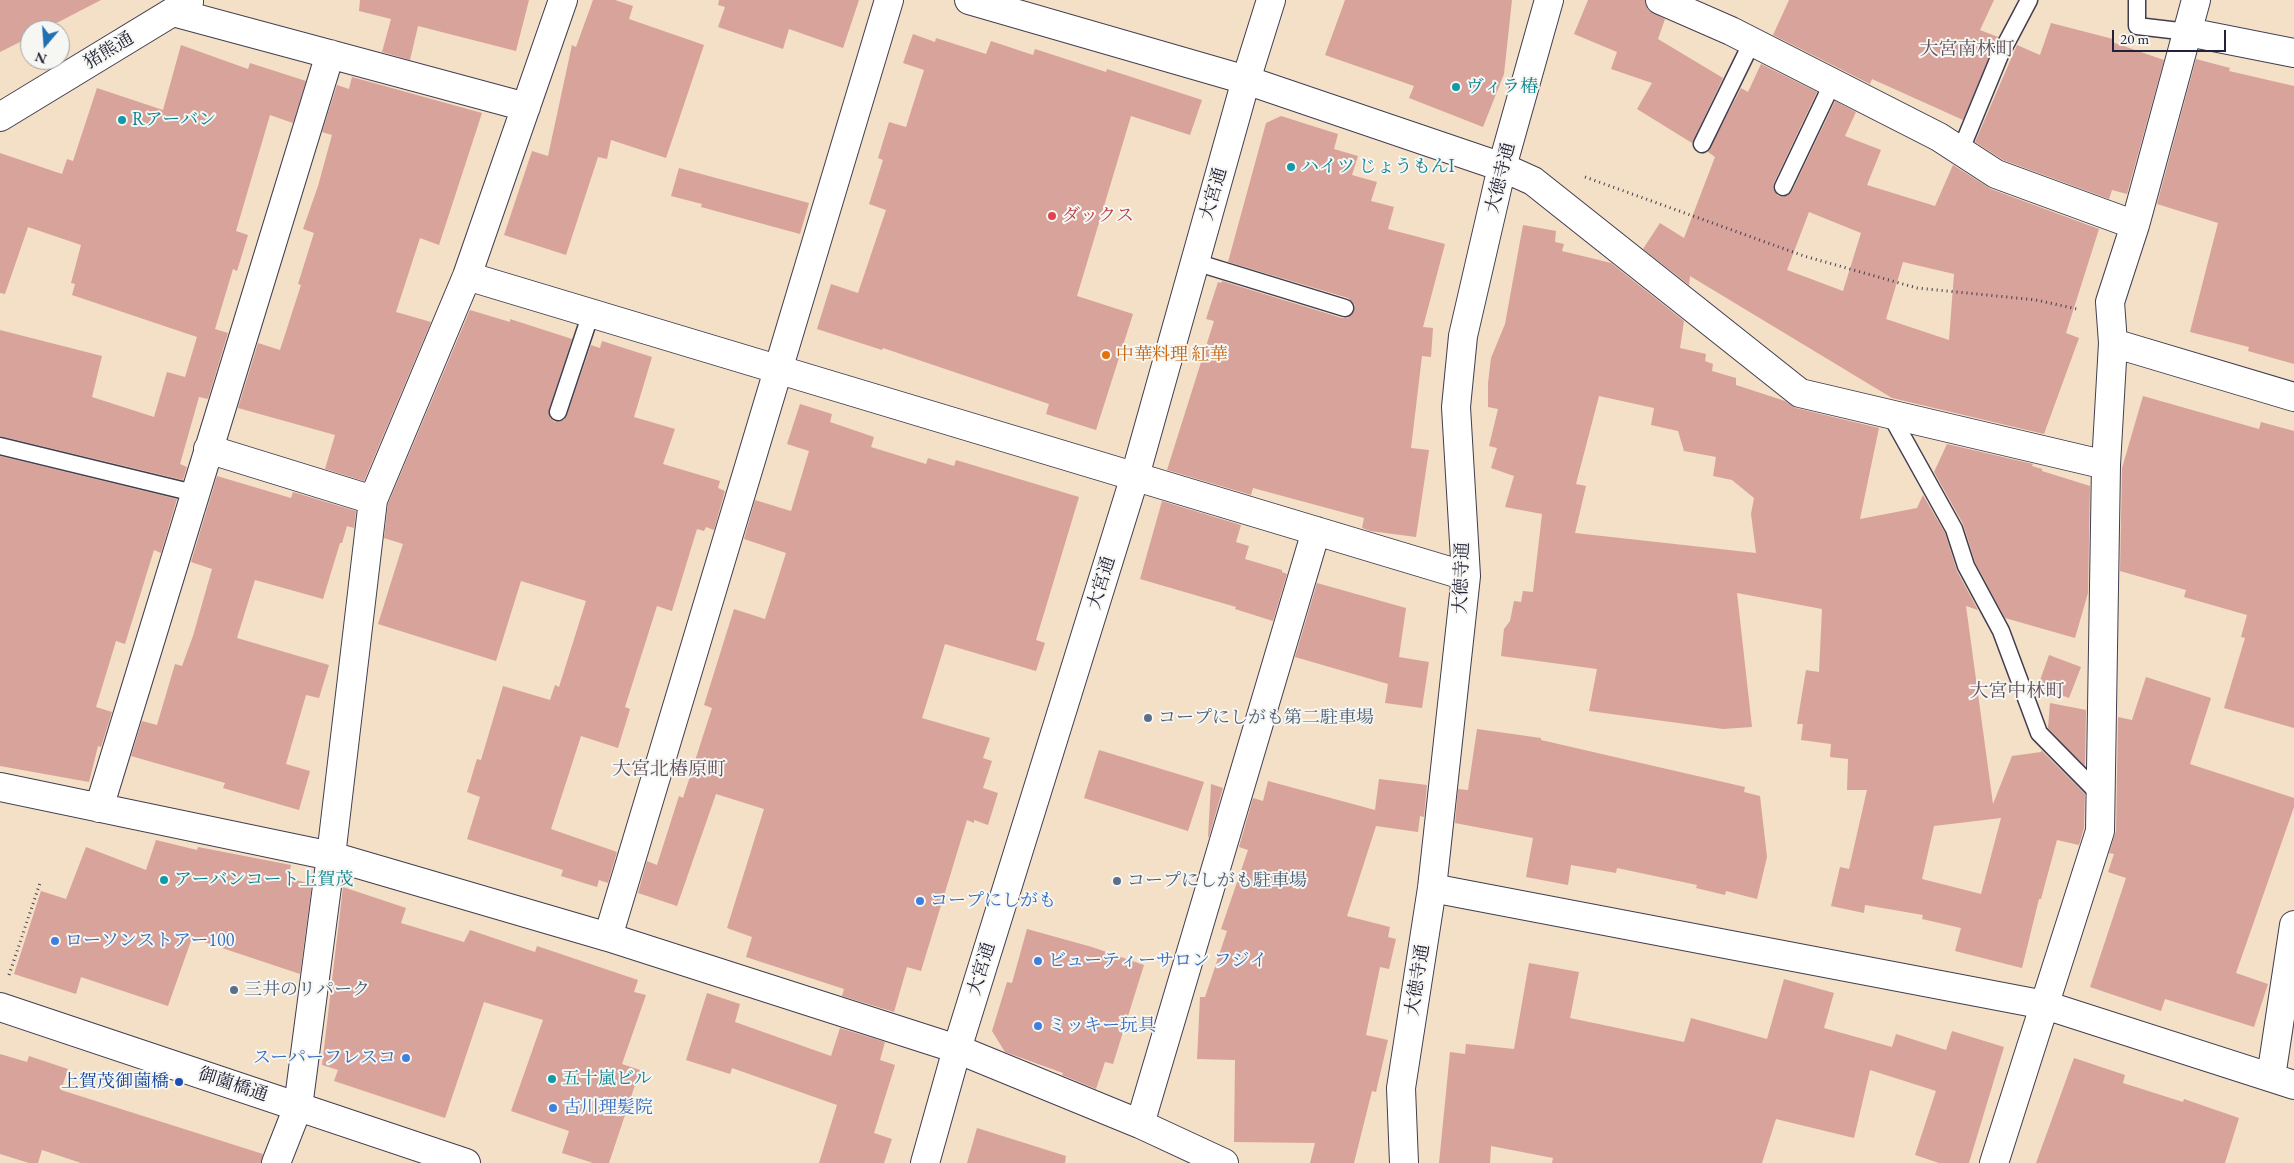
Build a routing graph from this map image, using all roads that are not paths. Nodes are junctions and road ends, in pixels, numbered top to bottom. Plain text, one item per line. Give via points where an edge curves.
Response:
1 (563, 0) edge
2 (889, 0) edge
3 (969, 0) edge
4 (1271, 0) edge
5 (1550, 0) edge
6 (1660, 0) edge
7 (2029, 0) edge
8 (2137, 0) edge
9 (2196, 0) edge
10 (182, 6) edge
11 (2188, 32) junction
12 (1752, 42) junction
13 (2294, 53) edge
14 (330, 54) junction
15 (1246, 80) junction
16 (1832, 84) junction
17 (526, 107) junction
18 (0, 117) edge
19 (1702, 144) dead end
20 (1960, 152) junction
21 (1502, 167) junction
22 (1783, 187) dead end
23 (2135, 225) junction
24 (1195, 262) junction
25 (467, 276) junction
26 (1345, 308) dead end
27 (591, 313) junction
28 (2112, 330) junction
29 (780, 370) junction
30 (2294, 397) edge
31 (558, 412) dead end
32 (1890, 414) junction
33 (0, 446) edge
34 (208, 449) junction
35 (2106, 465) junction
36 (1135, 476) junction
37 (194, 493) junction
38 (373, 500) junction
39 (1316, 531) junction
40 (1466, 576) junction
41 (0, 787) edge
42 (2100, 796) junction
43 (99, 808) junction
44 (331, 856) junction
45 (1432, 888) junction
46 (2294, 925) edge
47 (608, 937) junction
48 (2045, 1005) junction
49 (0, 1008) edge
50 (957, 1050) junction
51 (2283, 1081) edge
52 (298, 1107) junction
53 (1140, 1124) junction
54 (276, 1163) edge
55 (466, 1163) edge
56 (924, 1163) edge
57 (1224, 1163) edge
58 (1404, 1163) edge
59 (1994, 1163) edge

1 - 17 street
2 - 29 street
3 - 15 street
4 - 15 street, 大宮通
5 - 21 street, 大徳寺通
6 - 12 street
7 - 20 lane via 2000,55
8 - 11 lane via 2137,26
9 - 11 street
10 - 14 street
10 - 18 street, 猪熊通
11 - 13 street
11 - 23 street
12 - 16 street
12 - 19 lane
14 - 17 street
14 - 34 street
15 - 21 street
15 - 24 street, 大宮通
16 - 20 street via 1939,137
16 - 22 lane
17 - 25 street
20 - 23 street via 1996,174
21 - 32 street via 1533,182 1800,393
21 - 40 street, 大徳寺通 via 1463,336 1456,407
23 - 28 street via 2110,302
24 - 26 lane
24 - 36 street, 大宮通
25 - 27 street
25 - 38 street
27 - 29 street
27 - 31 lane
28 - 30 street
28 - 35 street
29 - 36 street
29 - 47 street
32 - 35 street
32 - 42 lane via 1954,529 1966,566 2001,631 2039,733
33 - 37 lane
34 - 37 street
34 - 38 street
35 - 42 street
36 - 39 street
36 - 50 street, 大宮通
37 - 43 street
38 - 44 street
39 - 40 street
39 - 53 street
40 - 45 street, 大徳寺通
41 - 43 street
42 - 48 street via 2100,831
43 - 44 street
44 - 47 street
44 - 52 street
45 - 48 street
45 - 58 street, 大徳寺通 via 1401,1088
46 - 51 street
47 - 50 street
48 - 51 street
48 - 59 street
49 - 52 street, 御薗橋通
50 - 53 street
50 - 56 street, 大宮通
52 - 54 street
52 - 55 street, 御薗橋通
53 - 57 street

